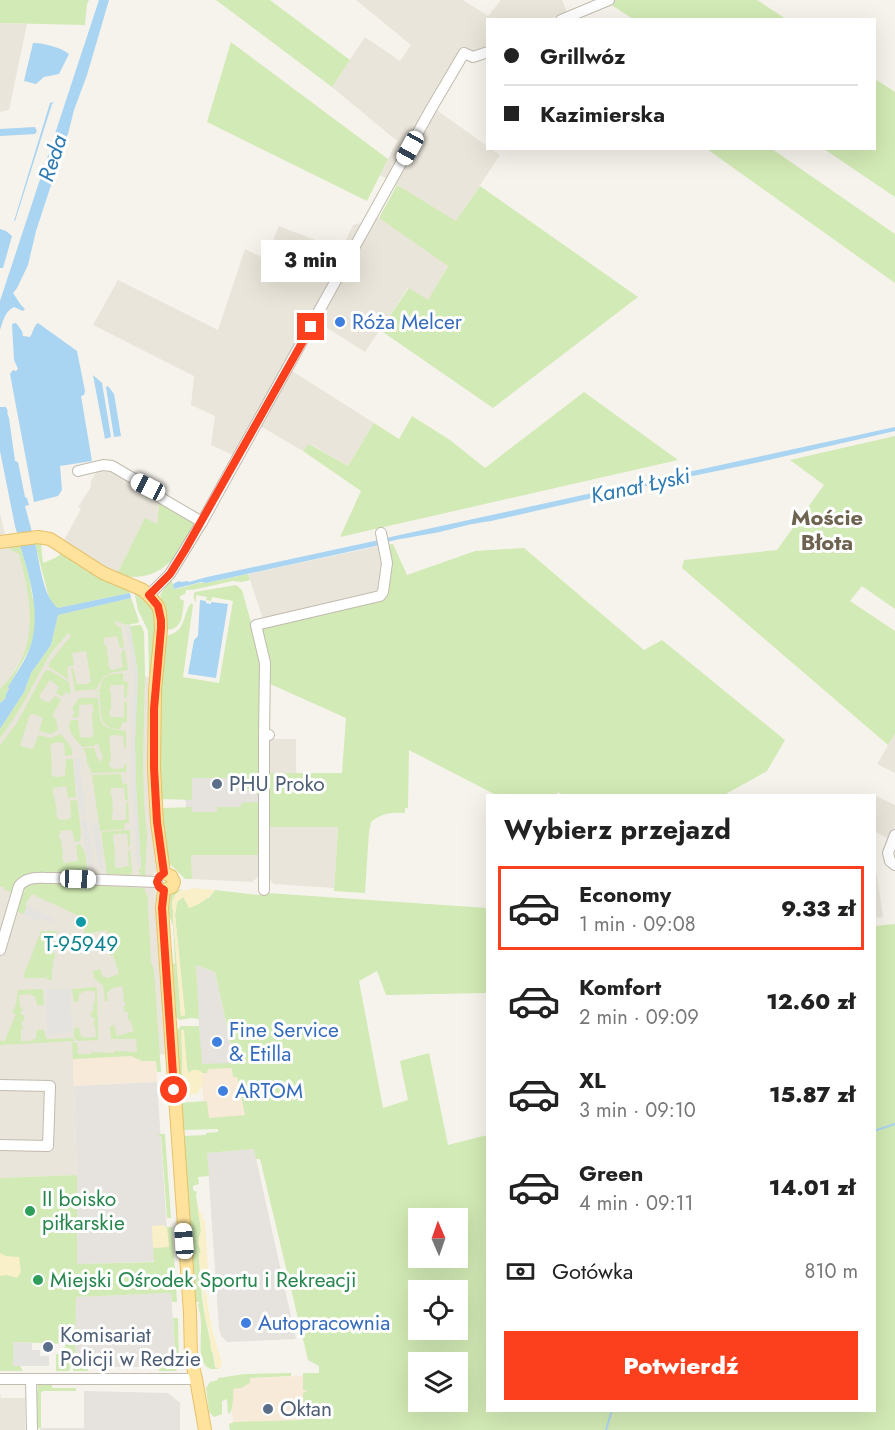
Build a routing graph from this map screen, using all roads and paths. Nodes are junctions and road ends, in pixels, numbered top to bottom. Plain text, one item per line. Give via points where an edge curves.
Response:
1 (609, 0) edge
2 (566, 18) edge
3 (486, 53) edge
4 (78, 471) dead end
5 (202, 522) junction
6 (381, 534) dead end
7 (0, 542) edge
8 (149, 595) junction
9 (895, 835) edge
10 (895, 865) edge
11 (162, 882) junction
12 (264, 890) dead end
13 (0, 950) edge
14 (0, 1085) edge
15 (0, 1145) edge
16 (0, 1379) edge
17 (32, 1379) junction
18 (196, 1379) junction
19 (32, 1430) edge
20 (205, 1430) edge

1 - 2 street
3 - 5 street via 472,57 464,53
4 - 5 street via 112,466
5 - 8 street via 170,574
6 - 12 street via 387,563 380,596 256,625 265,663
7 - 8 main road via 38,537 54,541 103,573
8 - 11 main road via 158,606 161,620 154,768
9 - 10 street via 888,854
11 - 13 street via 27,880 19,886
11 - 18 main road via 191,1359
14 - 15 street via 50,1086 48,1146
16 - 17 street
17 - 18 street
17 - 19 street
18 - 20 main road

